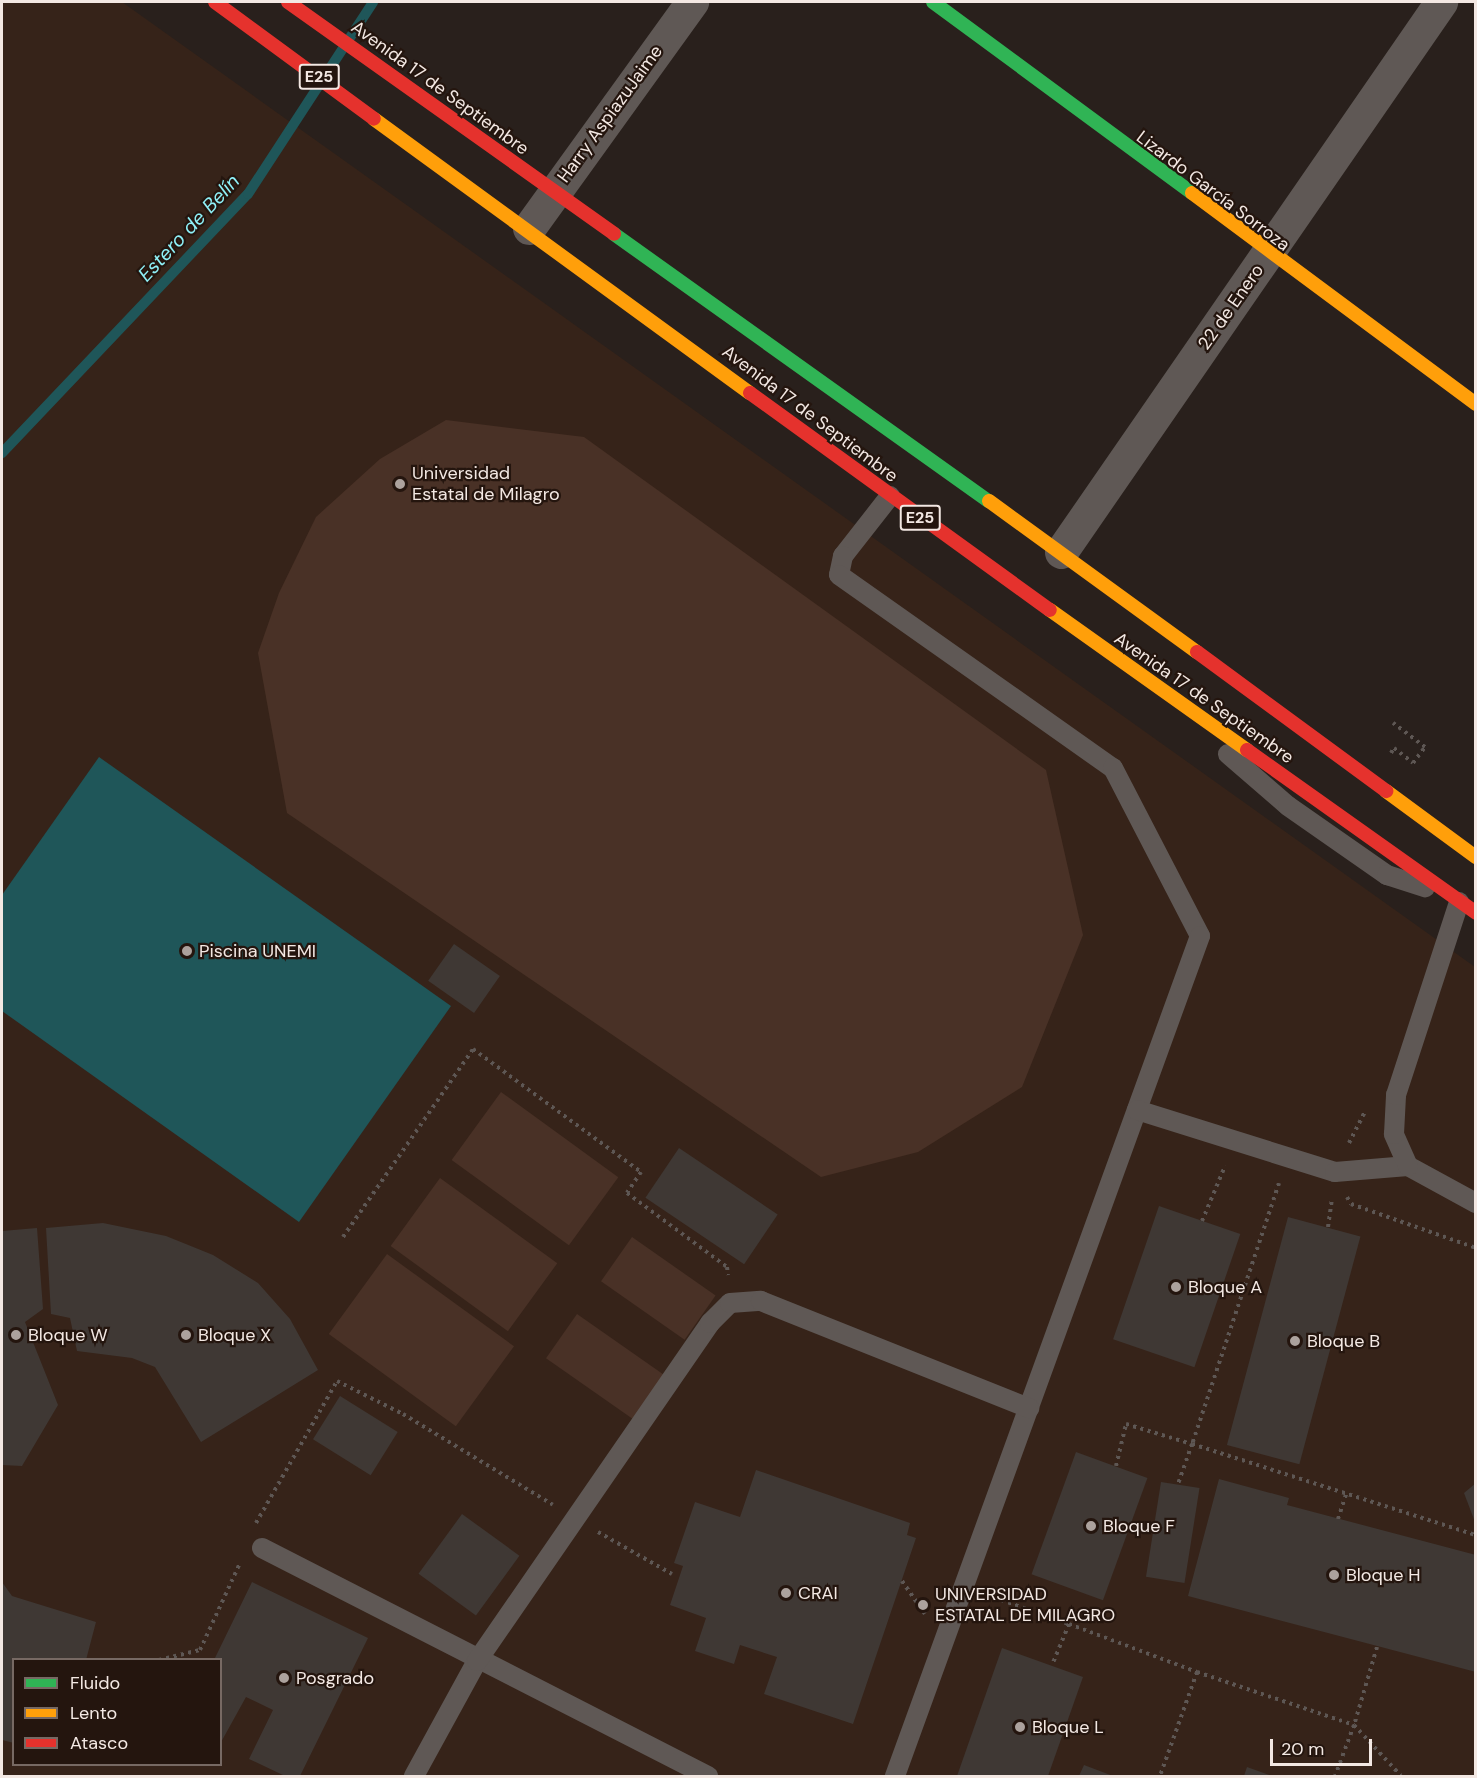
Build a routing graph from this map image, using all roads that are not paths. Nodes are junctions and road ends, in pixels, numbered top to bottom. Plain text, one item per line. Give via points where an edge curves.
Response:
1 (215, 2) edge
2 (288, 2) edge
3 (692, 2) edge
4 (933, 2) edge
5 (1441, 2) edge
6 (554, 191) junction
7 (529, 228) junction
8 (1268, 255) junction
9 (1476, 404) edge
10 (890, 496) junction
11 (1061, 552) junction
12 (1126, 665) joint
13 (1476, 857) edge
14 (1455, 898) junction
15 (1476, 914) edge
16 (1137, 1110) junction
17 (1408, 1166) junction
18 (1476, 1203) edge
19 (1029, 1407) junction
20 (253, 1544) road end
21 (477, 1661) junction
22 (414, 1776) edge
23 (708, 1776) edge
24 (895, 1776) edge

1 - 7 main road, Avenida 17 de Septiembre / E25
2 - 6 main road, Avenida 17 de Septiembre / E25
3 - 6 street, Harry AspiazuJaime
4 - 8 main road, Lizardo García Sorroza
5 - 8 street, 22 de Enero
6 - 7 street, Harry AspiazuJaime
6 - 11 main road, Avenida 17 de Septiembre / E25
7 - 10 main road, Avenida 17 de Septiembre / E25
8 - 9 main road, Lizardo García Sorroza
8 - 11 street, 22 de Enero
10 - 12 main road, Avenida 17 de Septiembre / E25
10 - 16 lane via 843,556 839,575 1113,768 1200,936
11 - 13 main road, Avenida 17 de Septiembre / E25
12 - 14 lane via 1288,806 1387,875
14 - 15 main road
14 - 17 lane via 1396,1095 1394,1134
16 - 17 lane via 1335,1172
16 - 19 lane
17 - 18 lane
19 - 21 lane via 760,1301 730,1303 710,1323
19 - 24 lane
20 - 21 lane
21 - 22 lane
21 - 23 lane

